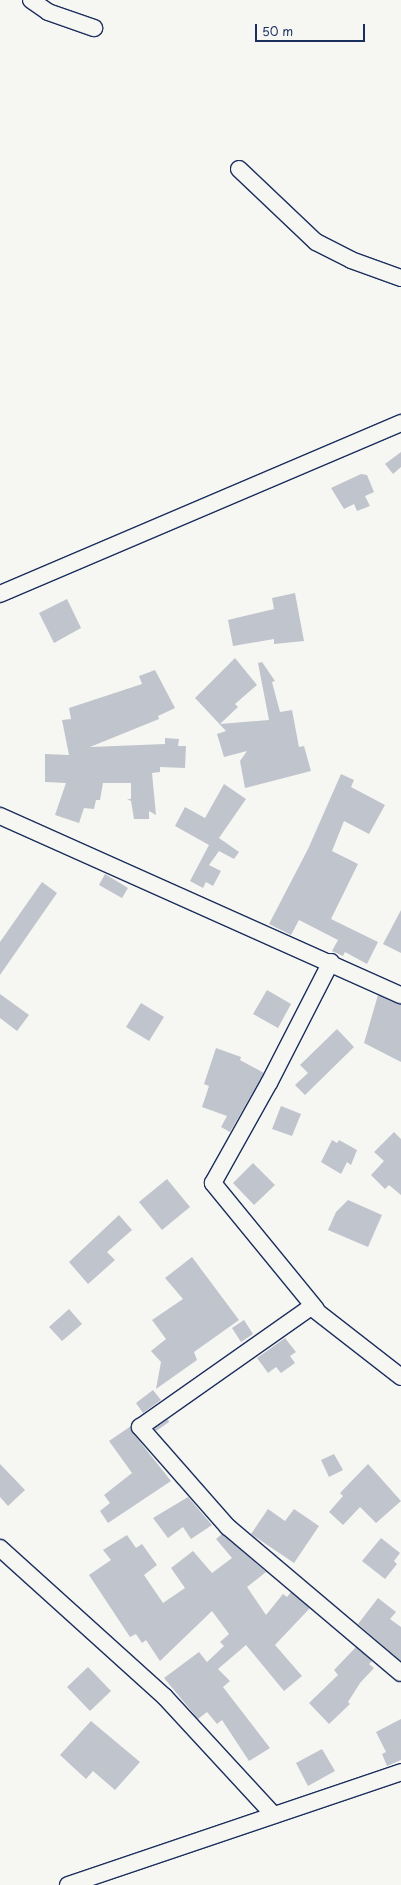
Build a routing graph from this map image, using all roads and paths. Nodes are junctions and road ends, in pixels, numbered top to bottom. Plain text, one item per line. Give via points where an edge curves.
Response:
1 (31, 0) edge
2 (94, 28) dead end
3 (239, 169) dead end
4 (401, 278) edge
5 (401, 423) edge
6 (0, 594) edge
7 (0, 816) edge
8 (331, 962) junction
9 (401, 995) edge
10 (316, 1309) junction
11 (401, 1377) edge
12 (0, 1548) edge
13 (401, 1673) edge
14 (401, 1772) edge
15 (274, 1815) junction
16 (68, 1885) edge

1 - 2 street via 48,12
3 - 4 street via 316,242 351,260
5 - 6 street
7 - 8 street
8 - 9 street
8 - 10 street via 269,1083 213,1183
10 - 11 street
10 - 13 street via 306,1308 140,1427 228,1528
12 - 15 street via 164,1696
14 - 15 street
15 - 16 street

